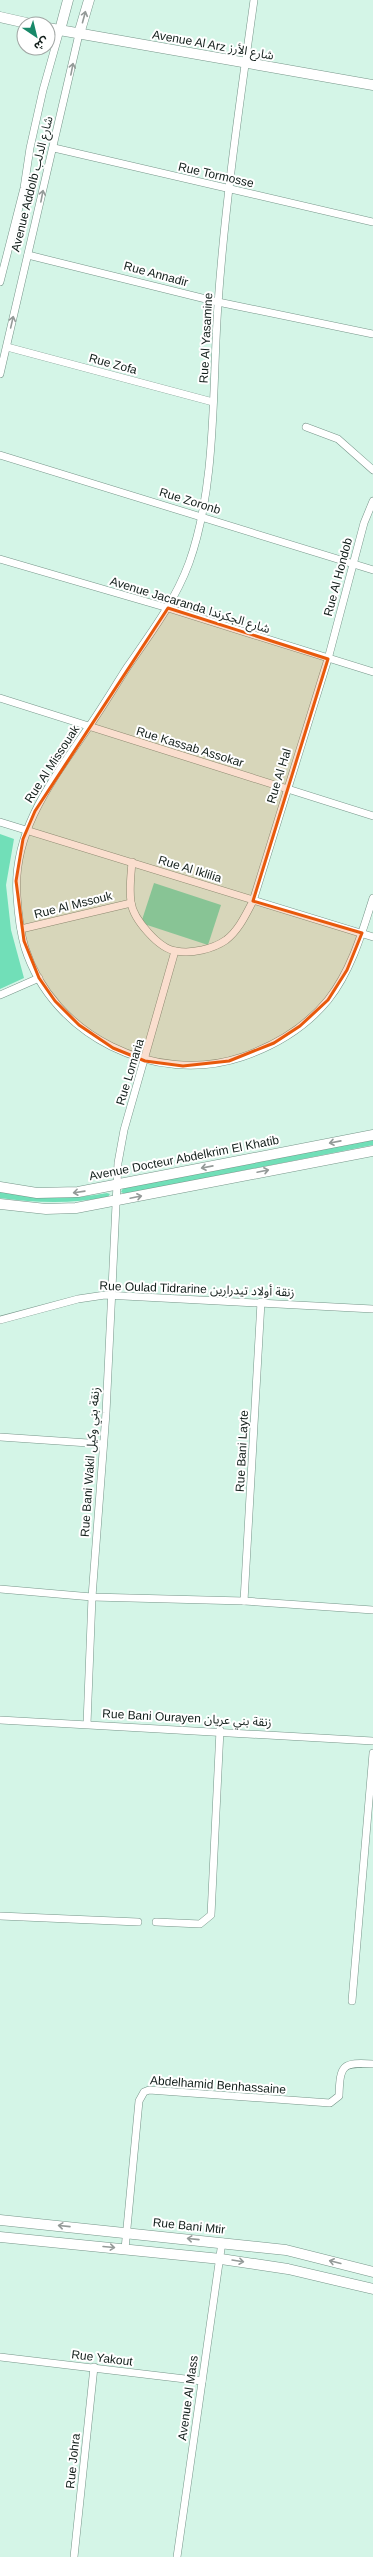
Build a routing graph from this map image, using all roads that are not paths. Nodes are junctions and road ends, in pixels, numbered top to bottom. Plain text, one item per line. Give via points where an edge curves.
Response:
1 (68, 0) edge
2 (89, 0) edge
3 (254, 0) edge
4 (0, 17) edge
5 (16, 21) edge
6 (56, 29) edge
7 (60, 30) junction
8 (79, 34) junction
9 (245, 64) junction
10 (373, 85) edge
11 (54, 148) junction
12 (231, 190) junction
13 (373, 222) edge
14 (28, 255) junction
15 (0, 282) edge
16 (218, 302) junction
17 (373, 334) edge
18 (7, 346) junction
19 (0, 374) edge
20 (213, 402) junction
21 (306, 427) dead end
22 (0, 455) edge
23 (373, 470) edge
24 (373, 501) edge
25 (201, 516) junction
26 (0, 559) edge
27 (353, 564) junction
28 (373, 570) edge
29 (168, 608) junction
30 (328, 659) junction
31 (373, 672) edge
32 (0, 698) edge
33 (89, 727) junction
34 (287, 789) junction
35 (373, 816) edge
36 (0, 822) edge
37 (26, 830) junction
38 (132, 862) junction
39 (373, 898) edge
40 (253, 900) junction
41 (131, 903) junction
42 (21, 930) junction
43 (362, 933) junction
44 (373, 937) edge
45 (175, 952) junction
46 (39, 978) junction
47 (0, 995) edge
48 (145, 1061) junction
49 (373, 1135) edge
50 (373, 1151) edge
51 (116, 1185) junction
52 (0, 1187) edge
53 (115, 1201) junction
54 (0, 1204) edge
55 (111, 1295) junction
56 (261, 1302) junction
57 (373, 1308) edge
58 (0, 1320) edge
59 (0, 1437) edge
60 (103, 1444) junction
61 (0, 1589) edge
62 (92, 1597) junction
63 (244, 1601) junction
64 (373, 1610) edge
65 (0, 1720) edge
66 (87, 1724) junction
67 (220, 1730) junction
68 (373, 1741) edge
69 (373, 1753) edge
70 (0, 1916) edge
71 (138, 1922) dead end
72 (156, 1922) dead end
73 (352, 2001) dead end
74 (373, 2064) edge
75 (0, 2220) edge
76 (128, 2232) junction
77 (0, 2237) edge
78 (222, 2242) junction
79 (125, 2249) junction
80 (221, 2259) junction
81 (373, 2272) edge
82 (373, 2289) edge
83 (0, 2357) edge
84 (94, 2367) junction
85 (202, 2381) junction
86 (74, 2557) edge
87 (178, 2557) edge

1 - 7 street, Avenue Addolb شارع الدلب
8 -> 2 street, Avenue Addolb شارع الدلب
3 - 9 street, Rue Al Yasamine
4 - 5 street
6 - 7 street, Avenue Al Arz شارع الأرز
7 - 8 street, Avenue Al Arz شارع الأرز
7 - 15 street, Avenue Addolb شارع الدلب via 43,90 24,188
8 - 9 street, Avenue Al Arz شارع الأرز
11 -> 8 street, Avenue Addolb شارع الدلب
9 - 10 street, Avenue Al Arz شارع الأرز
9 - 12 street, Rue Al Yasamine
11 - 12 street, Rue Tormosse
14 -> 11 street, Avenue Addolb شارع الدلب
12 - 13 street, Rue Tormosse
12 - 16 street, Rue Al Yasamine
14 - 16 street, Rue Annadir
18 -> 14 street, Avenue Addolb شارع الدلب
16 - 17 street, Rue Annadir
16 - 20 street, Rue Al Yasamine
18 - 19 street, Avenue Addolb شارع الدلب
18 - 20 street, Rue Zofa
20 - 25 street, Rue Al Yasamine
21 - 23 street via 338,439
22 - 25 street, Rue Zoronb
24 - 27 street, Rue Al Hondob
25 - 27 street, Rue Zoronb
25 - 29 street, Rue Al Yasamine via 189,562
26 - 29 street, Avenue Jacaranda شارع الجكرندا
27 - 28 street, Rue Zoronb
27 - 30 street, Rue Al Hondob
29 - 30 street, Avenue Jacaranda شارع الجكرندا
29 - 33 street, Rue Al Missouak
30 - 31 street, Avenue Jacaranda شارع الجكرندا
30 - 34 street, Rue Al Hal
32 - 33 street, Rue Kassab Assokar
33 - 34 street, Rue Kassab Assokar
33 - 37 street, Rue Al Missouak via 52,780
34 - 35 street, Rue Kassab Assokar
34 - 40 street, Rue Al Hal
36 - 37 street, Rue Al Iklilia
37 - 38 street, Rue Al Iklilia
37 - 42 street, Rue Al Missouak via 16,881
38 - 40 street, Rue Al Iklilia
38 - 41 street
39 - 43 street, Rue Al Missouak
40 - 43 street, Rue Al Iklilia
40 - 45 street via 240,926 226,940 200,950
41 - 42 street, Rue Al Mssouk
41 - 45 street via 145,929
42 - 46 street, Rue Al Missouak via 27,952
43 - 44 street, Rue Al Iklilia
43 - 48 street, Rue Al Missouak via 347,970 328,1000 300,1026 274,1043 228,1061 204,1065 171,1065
45 - 48 street, Rue Lomaria
46 - 47 street
46 - 48 street, Rue Al Missouak via 66,1013 94,1038
48 - 51 street, Rue Lomaria via 121,1144
49 -> 51 street, Avenue Docteur Abdelkrim El Khatib
53 -> 50 street
51 -> 52 street, Avenue Docteur Abdelkrim El Khatib via 58,1194
51 - 53 street, Rue Lomaria
53 - 54 street via 56,1210
53 - 55 street, Rue Bani Wakil زنقة بني وكيل
55 - 56 street, Rue Oulad Tidrarine زنقة أولاد تيدرارين
55 - 58 street, Rue Oulad Tidrarine زنقة أولاد تيدرارين via 78,1299
55 - 60 street, Rue Bani Wakil زنقة بني وكيل
56 - 57 street, Rue Oulad Tidrarine زنقة أولاد تيدرارين
56 - 63 street, Rue Bani Layte
59 - 60 street
60 - 62 street, Rue Bani Wakil زنقة بني وكيل
61 - 62 street
62 - 63 street
62 - 66 street, Rue Bani Wakil زنقة بني وكيل
63 - 64 street
65 - 66 street, Rue Bani Ourayen زنقة بني عريان
66 - 67 street, Rue Bani Ourayen زنقة بني عريان
67 - 68 street, Rue Bani Ourayen زنقة بني عريان
67 - 72 street via 211,1915 200,1924
69 - 73 street
70 - 71 street
74 - 76 street, Abdelhamid Benhassaine via 353,2062 344,2067 340,2075 339,2096 330,2104 157,2090 144,2092 139,2101
76 -> 75 street, Rue Bani Mtir
78 -> 76 street, Rue Bani Mtir
76 - 79 street, Abdelhamid Benhassaine
77 -> 79 street
78 - 80 street, Avenue Al Mass
81 -> 78 street, Rue Bani Mtir via 286,2250
79 - 80 street
80 -> 82 street via 288,2269
80 - 85 street, Avenue Al Mass
83 - 84 street, Rue Yakout
84 - 85 street, Rue Yakout
84 - 86 street, Rue Johra
85 - 87 street, Avenue Al Mass

